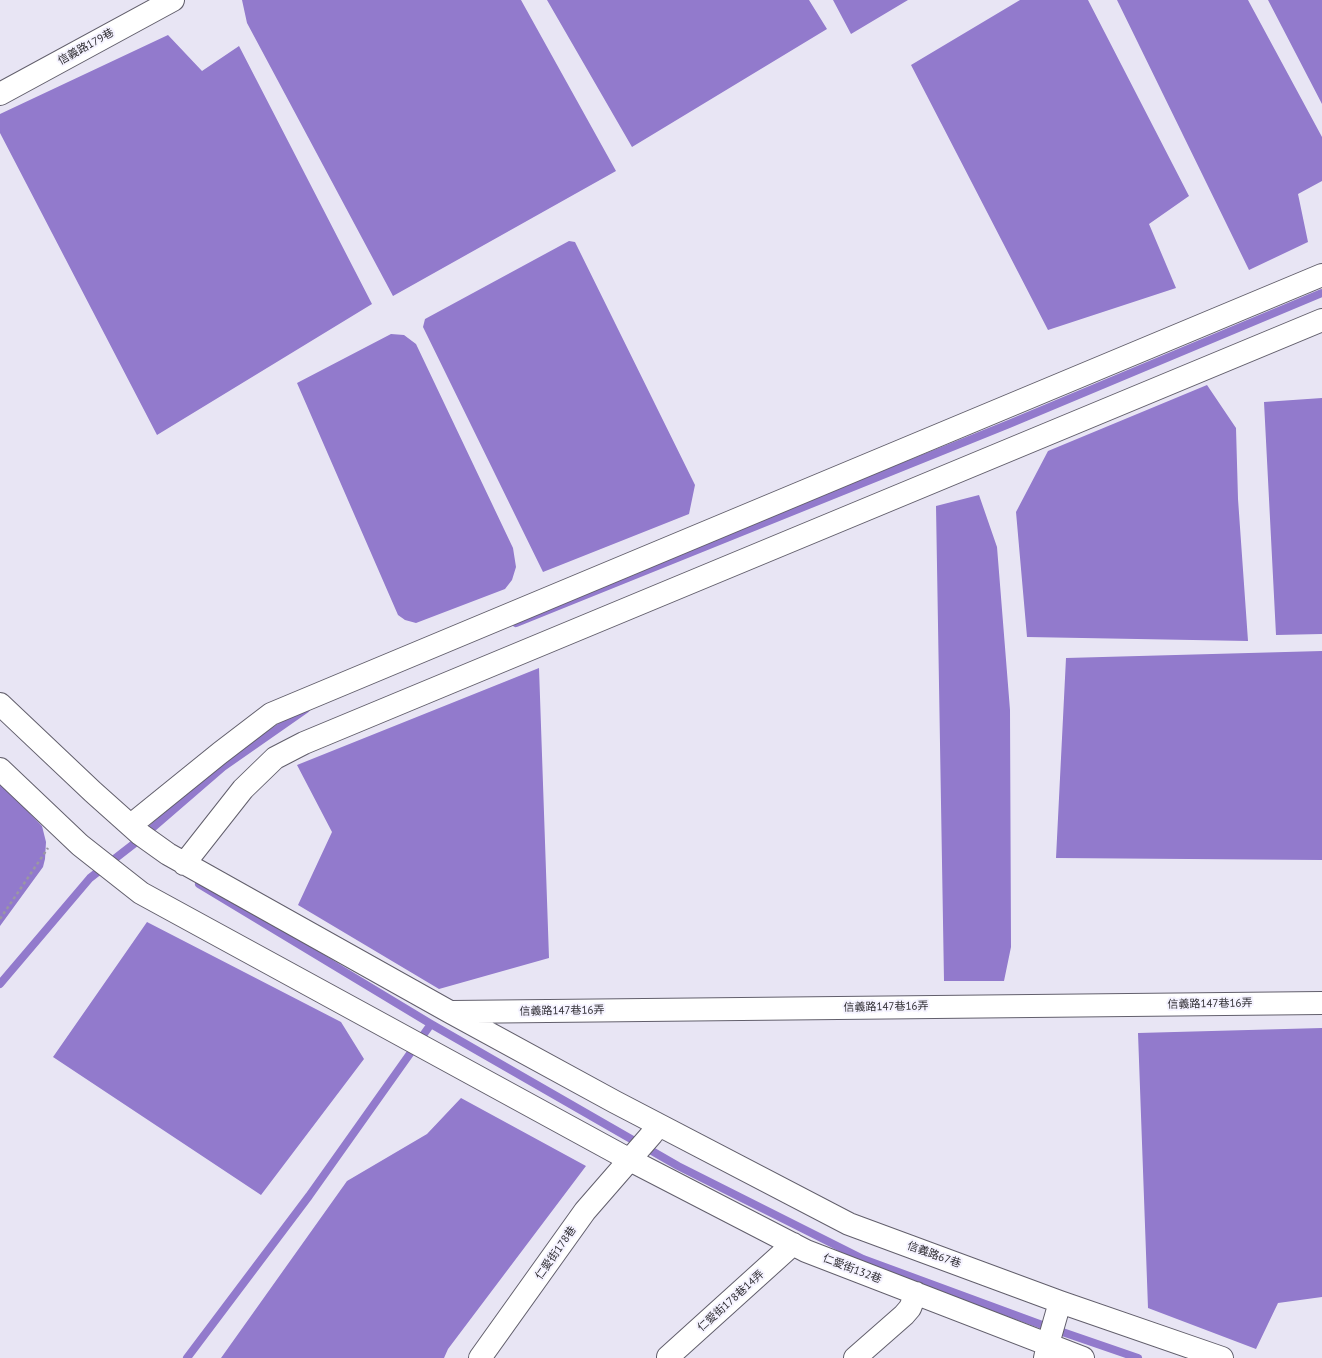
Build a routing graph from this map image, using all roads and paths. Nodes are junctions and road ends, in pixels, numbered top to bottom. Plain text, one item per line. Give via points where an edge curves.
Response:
1 (173, 0) edge
2 (0, 94) edge
3 (1322, 275) edge
4 (1322, 320) edge
5 (0, 704) edge
6 (0, 769) edge
7 (62, 828) junction
8 (135, 829) junction
9 (176, 859) junction
10 (0, 919) edge
11 (1322, 1003) edge
12 (450, 1012) junction
13 (655, 1130) junction
14 (633, 1156) junction
15 (793, 1244) junction
16 (916, 1293) junction
17 (1059, 1306) junction
18 (1048, 1345) edge
19 (668, 1357) edge
20 (480, 1358) edge
21 (855, 1358) edge
22 (1083, 1358) edge
23 (1222, 1358) edge

1 - 2 street, 信義路179巷
3 - 8 street via 271,714 220,753
4 - 9 street via 304,743 275,758
5 - 8 street, 信義路67巷
6 - 7 street, 仁愛街132巷
7 - 10 path
7 - 14 street, 仁愛街132巷 via 142,893
8 - 9 street, 信義路67巷
9 - 12 street, 信義路67巷
11 - 12 street, 信義路147巷16弄
12 - 13 street, 信義路67巷
13 - 14 street, 仁愛街178巷
13 - 17 street, 信義路67巷 via 849,1224
14 - 15 street, 仁愛街132巷
14 - 20 street, 仁愛街178巷 via 585,1211
15 - 16 street, 仁愛街132巷
15 - 19 street, 仁愛街178巷14弄
16 - 18 street, 仁愛街132巷
16 - 21 street via 904,1315
17 - 18 street
17 - 23 street, 信義路67巷
18 - 22 street, 仁愛街132巷

